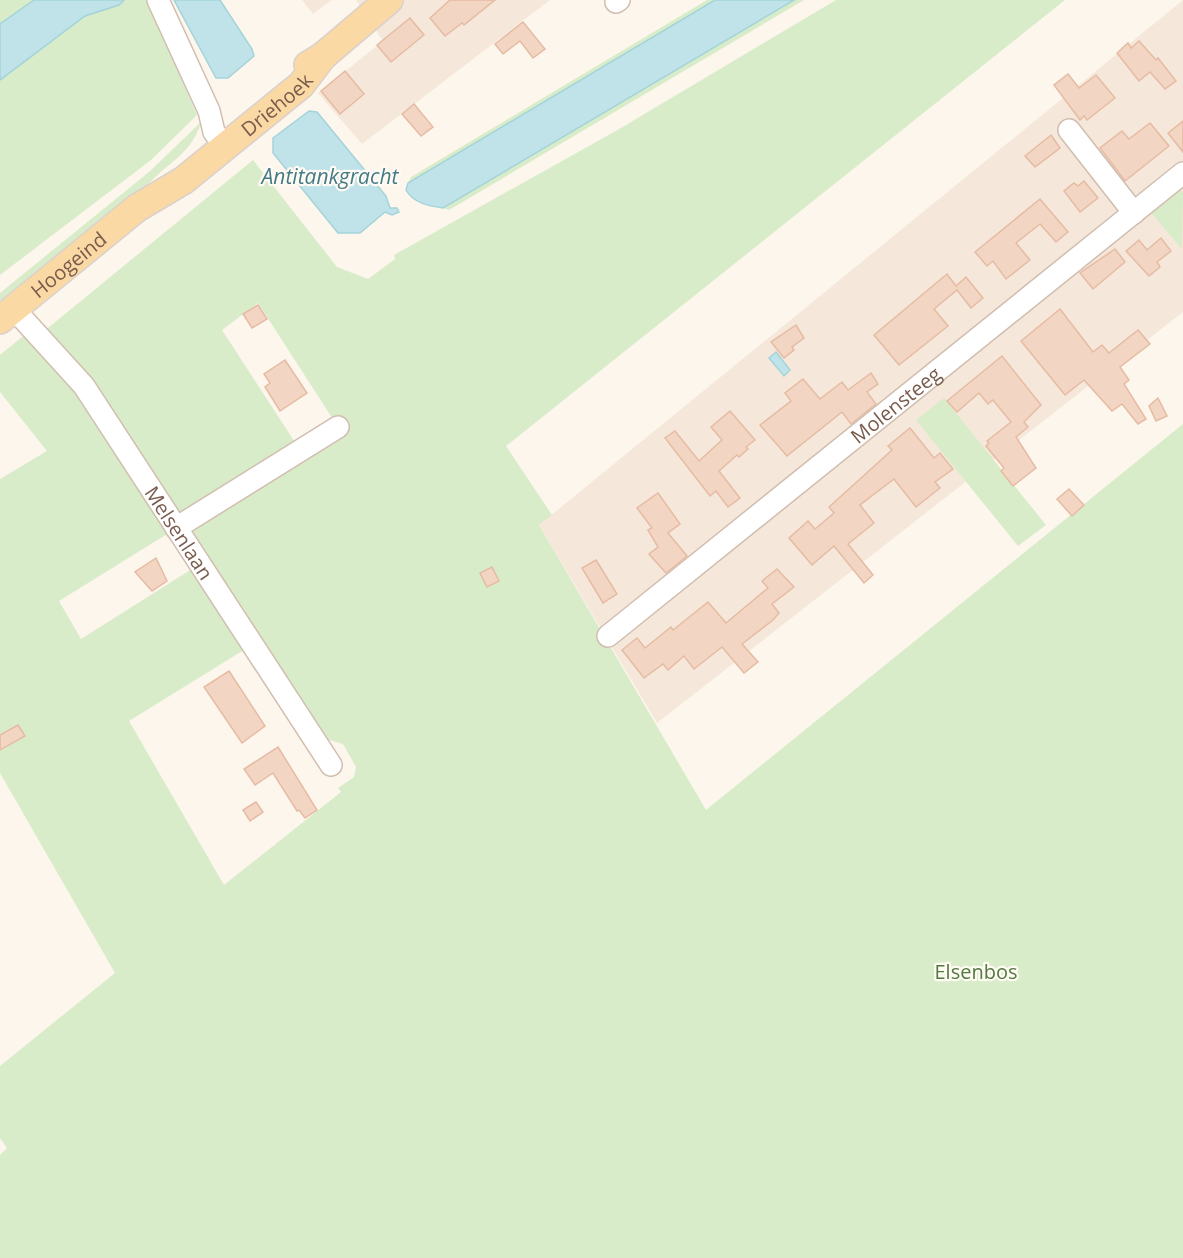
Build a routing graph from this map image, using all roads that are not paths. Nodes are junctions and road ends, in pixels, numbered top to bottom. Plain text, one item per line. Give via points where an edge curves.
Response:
1 (158, 0) edge
2 (388, 0) edge
3 (1069, 130) dead end
4 (220, 139) junction
5 (1183, 173) edge
6 (1134, 213) junction
7 (7, 314) edge
8 (338, 427) dead end
9 (176, 528) junction
10 (608, 636) dead end
11 (331, 765) dead end

1 - 4 street
2 - 4 main road, Driehoek via 323,57 265,91
3 - 6 street
4 - 7 main road, Hoogeind via 164,176 136,208
5 - 6 street, Molensteeg
6 - 10 street, Molensteeg
7 - 9 street, Melsenlaan via 84,386
8 - 9 street
9 - 11 street, Melsenlaan

